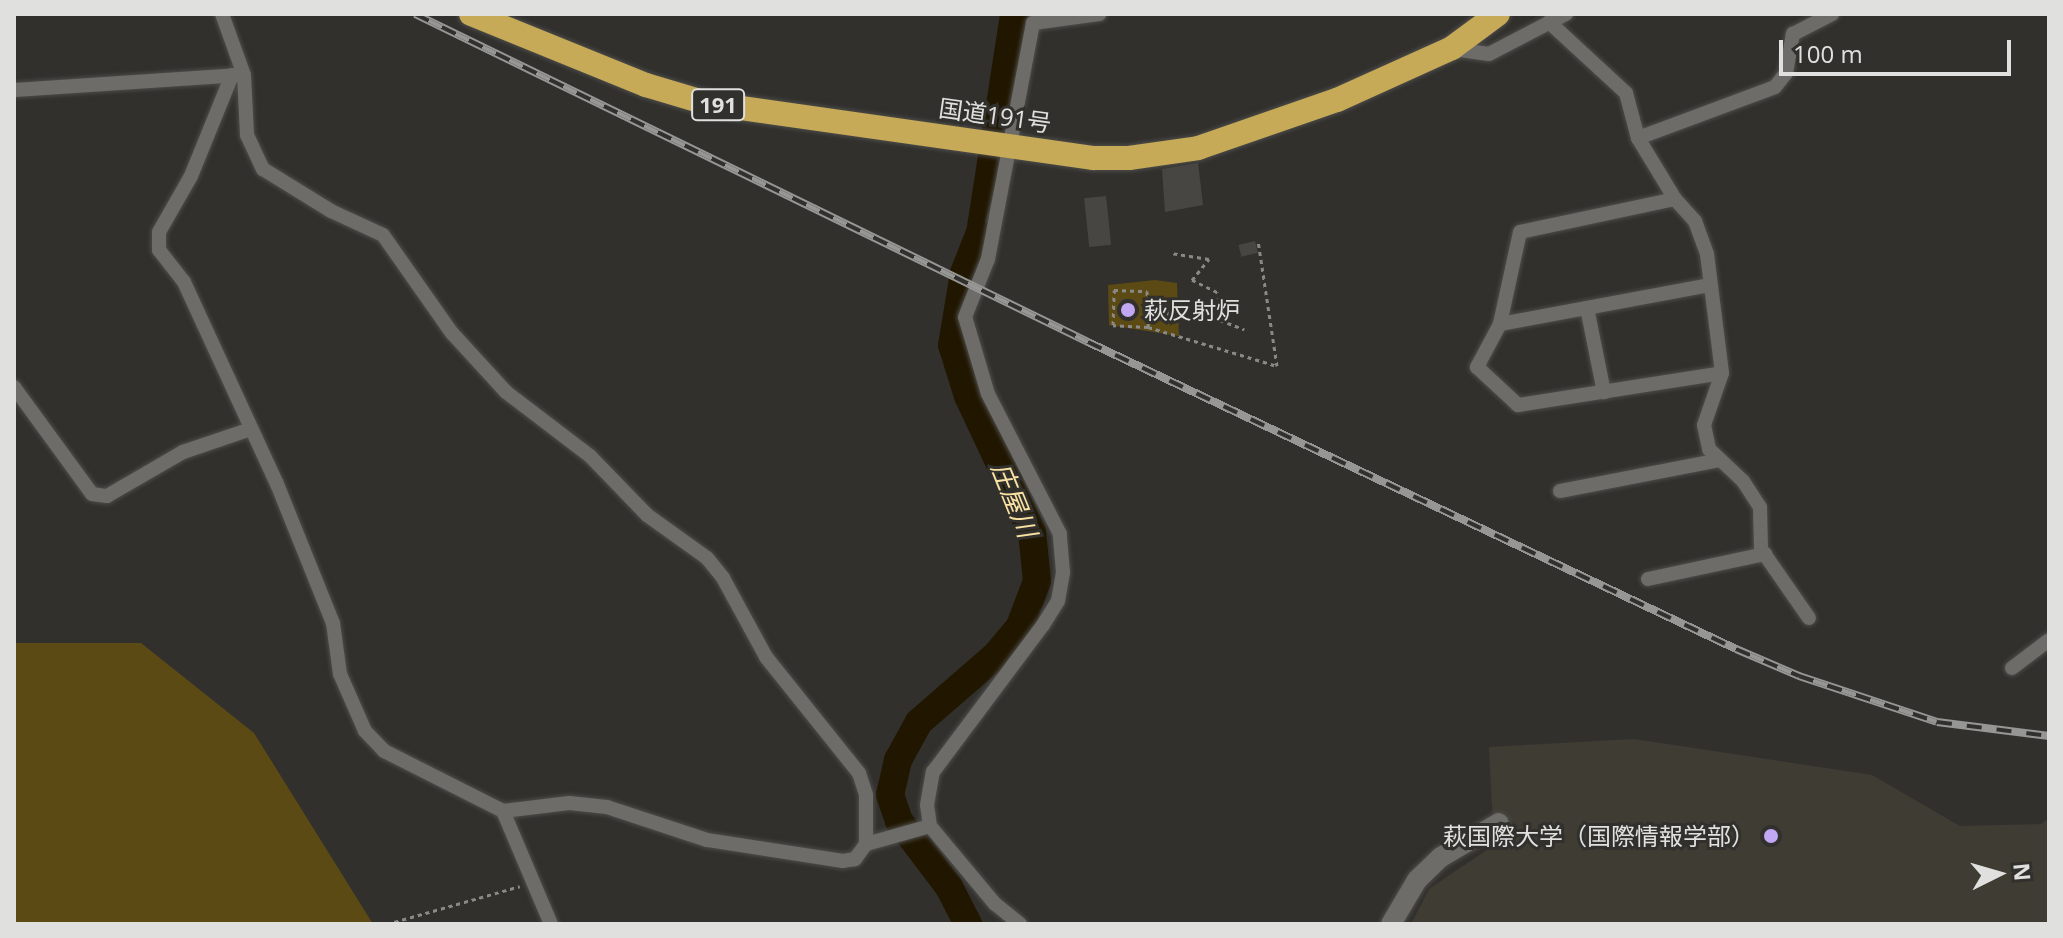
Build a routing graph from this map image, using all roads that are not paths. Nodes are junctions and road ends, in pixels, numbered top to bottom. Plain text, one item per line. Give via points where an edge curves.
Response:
1 (222, 14) edge
2 (471, 14) edge
3 (1099, 14) edge
4 (1498, 14) edge
5 (1566, 14) edge
6 (1832, 14) edge
7 (1549, 22) junction
8 (1452, 48) junction
9 (238, 75) junction
10 (14, 90) edge
11 (1638, 138) junction
12 (1008, 144) junction
13 (1675, 199) junction
14 (1710, 285) junction
15 (1587, 308) junction
16 (1500, 324) junction
17 (1722, 373) junction
18 (14, 387) edge
19 (1604, 392) junction
20 (251, 429) junction
21 (1720, 460) junction
22 (1560, 491) dead end
23 (1765, 554) junction
24 (1648, 579) dead end
25 (1809, 618) dead end
26 (2049, 640) edge
27 (2012, 668) dead end
28 (503, 811) junction
29 (1499, 823) dead end
30 (930, 826) junction
31 (866, 844) junction
32 (551, 924) edge
33 (1020, 924) edge
34 (1391, 924) edge

1 - 9 street
2 - 12 highway, 国道191号 / 191 via 646,85 706,103
3 - 12 street via 1033,23
4 - 8 highway, 国道191号 / 191
5 - 7 street
6 - 11 street via 1793,34 1786,73 1775,87
7 - 8 street via 1489,54
7 - 11 street via 1626,93
8 - 12 highway, 国道191号 / 191 via 1337,100 1198,148 1094,158
9 - 10 street
9 - 20 street via 159,232 159,250 184,282
9 - 31 street via 247,135 263,169 331,211 383,235 452,333 506,392 590,456 647,515 687,540 723,578 766,657 859,773 866,795
11 - 13 street
12 - 30 street via 988,259 965,317 988,394 1060,534 1063,572 1058,601 1043,625 933,772 927,805
13 - 14 street via 1695,221
13 - 16 street via 1520,232
14 - 15 street
14 - 17 street
15 - 16 street
15 - 19 street
16 - 19 street via 1477,367 1518,405
17 - 19 street
17 - 21 street via 1704,425 1709,449
18 - 20 street via 92,494 107,496 183,452
20 - 28 street via 333,623 340,674 365,731 384,751
21 - 22 street
21 - 23 street via 1760,507
23 - 24 street
23 - 25 street
26 - 27 street
28 - 31 street via 569,803 607,807 707,840 843,861 855,859
28 - 32 street
29 - 34 street via 1441,857 1417,880
30 - 31 street
30 - 33 street via 995,904

